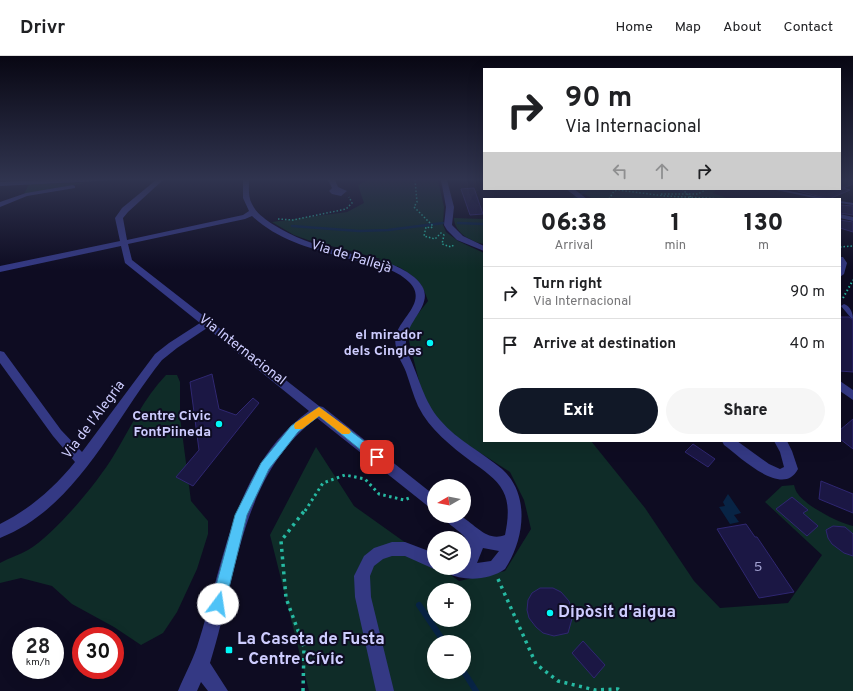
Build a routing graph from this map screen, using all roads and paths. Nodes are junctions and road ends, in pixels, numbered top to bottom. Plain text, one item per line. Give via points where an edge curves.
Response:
1 (125, 210) edge
2 (342, 210) edge
3 (415, 210) edge
4 (450, 210) edge
5 (253, 212) joint
6 (841, 216) edge
7 (853, 219) edge
8 (281, 220) dead end
9 (124, 243) junction
10 (444, 246) dead end
11 (853, 246) edge
12 (841, 247) edge
13 (483, 248) edge
14 (841, 260) edge
15 (0, 269) edge
16 (841, 270) edge
17 (853, 280) edge
18 (844, 306) joint
19 (853, 317) edge
20 (208, 323) junction
21 (0, 355) edge
22 (841, 386) edge
23 (853, 396) edge
24 (319, 410) junction
25 (729, 442) edge
26 (780, 442) edge
27 (83, 462) junction
28 (423, 494) junction
29 (427, 497) edge
30 (459, 523) edge
31 (0, 531) edge
32 (469, 531) edge
33 (471, 533) joint
34 (510, 540) junction
35 (427, 558) edge
36 (471, 559) edge
37 (493, 568) junction
38 (471, 570) edge
39 (200, 665) junction
40 (595, 690) edge
41 (187, 691) edge
42 (219, 691) edge
43 (304, 691) edge
44 (385, 691) edge
45 (621, 691) edge

1 - 9 street, Via Internacional via 119,218
2 - 8 path
3 - 10 path via 430,220 433,226 426,227 424,236 435,239 441,233 444,235
4 - 13 street via 448,225 455,234
5 - 9 street via 245,216
5 - 34 street, Via de Pallejà via 265,223 286,235 323,249 385,265 418,286 421,294 419,304 401,333 400,341 404,356 426,411 435,424 449,438 499,475 509,491 515,510 516,526
6 - 7 street
9 - 15 street
9 - 20 street, Via Internacional via 128,261
11 - 12 path
14 - 16 street
17 - 18 path via 842,300
18 - 19 lane
20 - 24 street, Via Internacional
20 - 27 street, Via de l'Alegria via 162,354
21 - 27 street via 58,434
22 - 23 street
24 - 28 street, Via Internacional
24 - 39 street via 295,429 265,466 241,515 211,633
25 - 26 street via 764,468 781,475 791,469
27 - 31 street, Via de l'Alegria via 58,490 36,509 11,527
28 - 29 street, Via Internacional
28 - 43 path via 404,500 379,494 365,479 345,475 323,483 280,541 286,598 304,647
30 - 32 street
33 - 34 street via 488,543 503,544
33 - 36 street via 476,543
34 - 37 street, Via de Pallejà via 500,564
35 - 44 street via 405,549 392,549 379,553 369,561 362,576 363,597
37 - 38 street
37 - 40 path via 536,664 558,681
39 - 41 street
39 - 42 street
40 - 45 path

